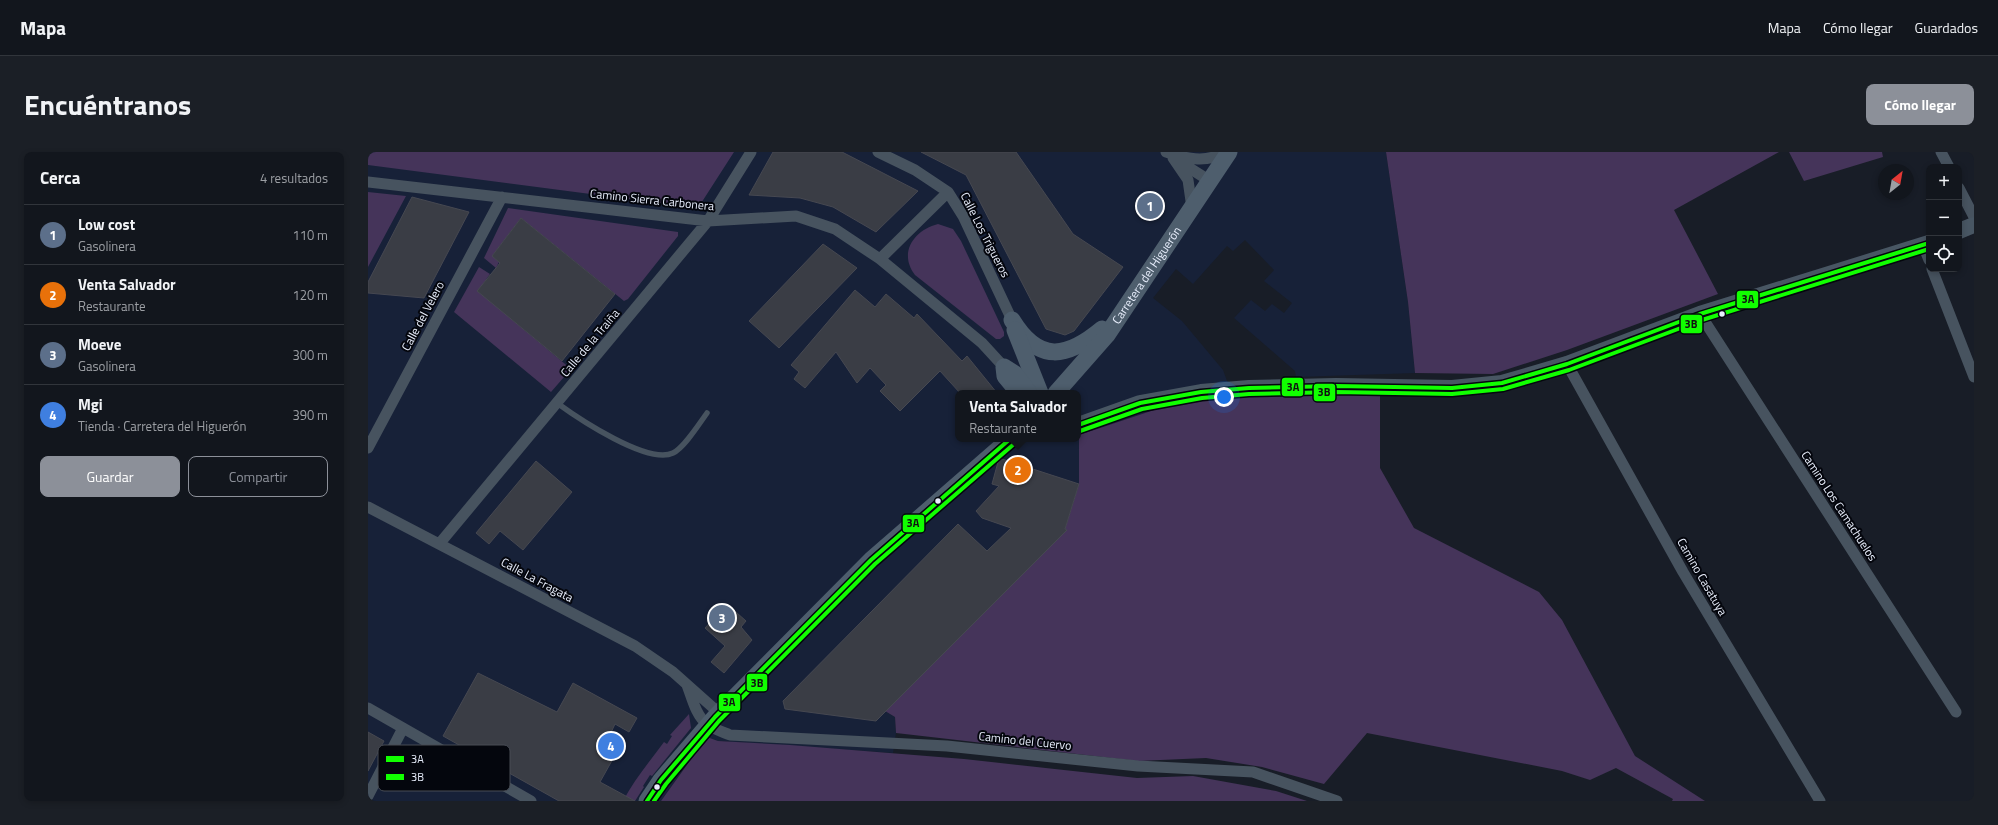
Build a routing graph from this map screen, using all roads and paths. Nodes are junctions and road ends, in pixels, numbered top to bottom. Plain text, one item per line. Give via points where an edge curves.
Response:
1 (751, 152) edge
2 (878, 152) edge
3 (1223, 152) edge
4 (1229, 152) edge
5 (1941, 152) edge
6 (1168, 154) edge
7 (1947, 164) edge
8 (1210, 181) junction
9 (368, 182) edge
10 (948, 192) junction
11 (1962, 194) edge
12 (502, 197) junction
13 (1192, 208) junction
14 (1974, 217) edge
15 (708, 220) junction
16 (1974, 225) edge
17 (1962, 230) edge
18 (1926, 244) edge
19 (880, 259) junction
20 (1933, 272) edge
21 (1133, 295) junction
22 (1700, 314) junction
23 (1012, 320) junction
24 (1024, 355) junction
25 (1001, 364) junction
26 (1567, 364) junction
27 (1974, 377) edge
28 (1017, 390) edge
29 (1027, 390) edge
30 (1039, 390) edge
31 (1059, 390) edge
32 (557, 403) junction
33 (706, 413) dead end
34 (1081, 424) edge
35 (1007, 442) edge
36 (368, 448) edge
37 (368, 507) edge
38 (440, 543) junction
39 (687, 685) junction
40 (368, 708) edge
41 (1956, 712) dead end
42 (719, 713) junction
43 (708, 726) junction
44 (403, 728) junction
45 (394, 745) edge
46 (433, 745) edge
47 (378, 777) edge
48 (510, 789) edge
49 (368, 796) edge
50 (531, 801) edge
51 (646, 801) edge
52 (1337, 801) edge
53 (1820, 801) edge

1 - 15 street, Calle de la Traiña
2 - 10 street, Calle Los Trigueros via 915,170
3 - 6 street via 1217,157 1202,159
4 - 8 main road, Carretera del Higuerón
5 - 7 street
6 - 8 street
6 - 13 street via 1188,180
8 - 13 main road, Carretera del Higuerón
9 - 12 street, Camino Sierra Carbonera
10 - 19 street
10 - 23 street, Calle Los Trigueros via 963,216
11 - 14 street
12 - 15 street, Camino Sierra Carbonera
12 - 36 street, Calle del Velero
13 - 21 main road, Carretera del Higuerón
15 - 19 street, Camino Sierra Carbonera via 796,216 835,229
15 - 32 street, Calle de la Traiña
16 - 17 main road
18 - 22 main road
19 - 25 street, Camino Sierra Carbonera via 976,338
20 - 27 street
21 - 23 main road via 1092,337 1067,351 1052,352 1033,344
21 - 31 main road, Carretera del Higuerón via 1107,335
22 - 26 main road
22 - 41 street, Camino Los Camachuelos
23 - 24 main road
24 - 25 main road via 1016,368
24 - 30 main road
25 - 28 main road via 1005,376
25 - 29 main road via 1015,374
26 - 34 main road via 1502,383 1452,388 1328,386 1200,392 1140,403
26 - 53 street, Camino Casatuya via 1683,572
32 - 33 lane via 597,429 639,450 659,456 666,456 678,450
32 - 38 street, Calle de la Traiña
35 - 42 main road via 871,560
37 - 38 street, Calle La Fragata
38 - 39 street, Calle La Fragata via 635,646 658,660
39 - 42 street, Calle La Fragata
39 - 43 street, Calle La Fragata via 698,711
40 - 44 street
42 - 43 main road
43 - 51 main road
43 - 52 street, Camino del Cuervo via 730,735 946,746 1138,766 1252,772
44 - 45 street
44 - 46 street
47 - 49 street
48 - 50 street

